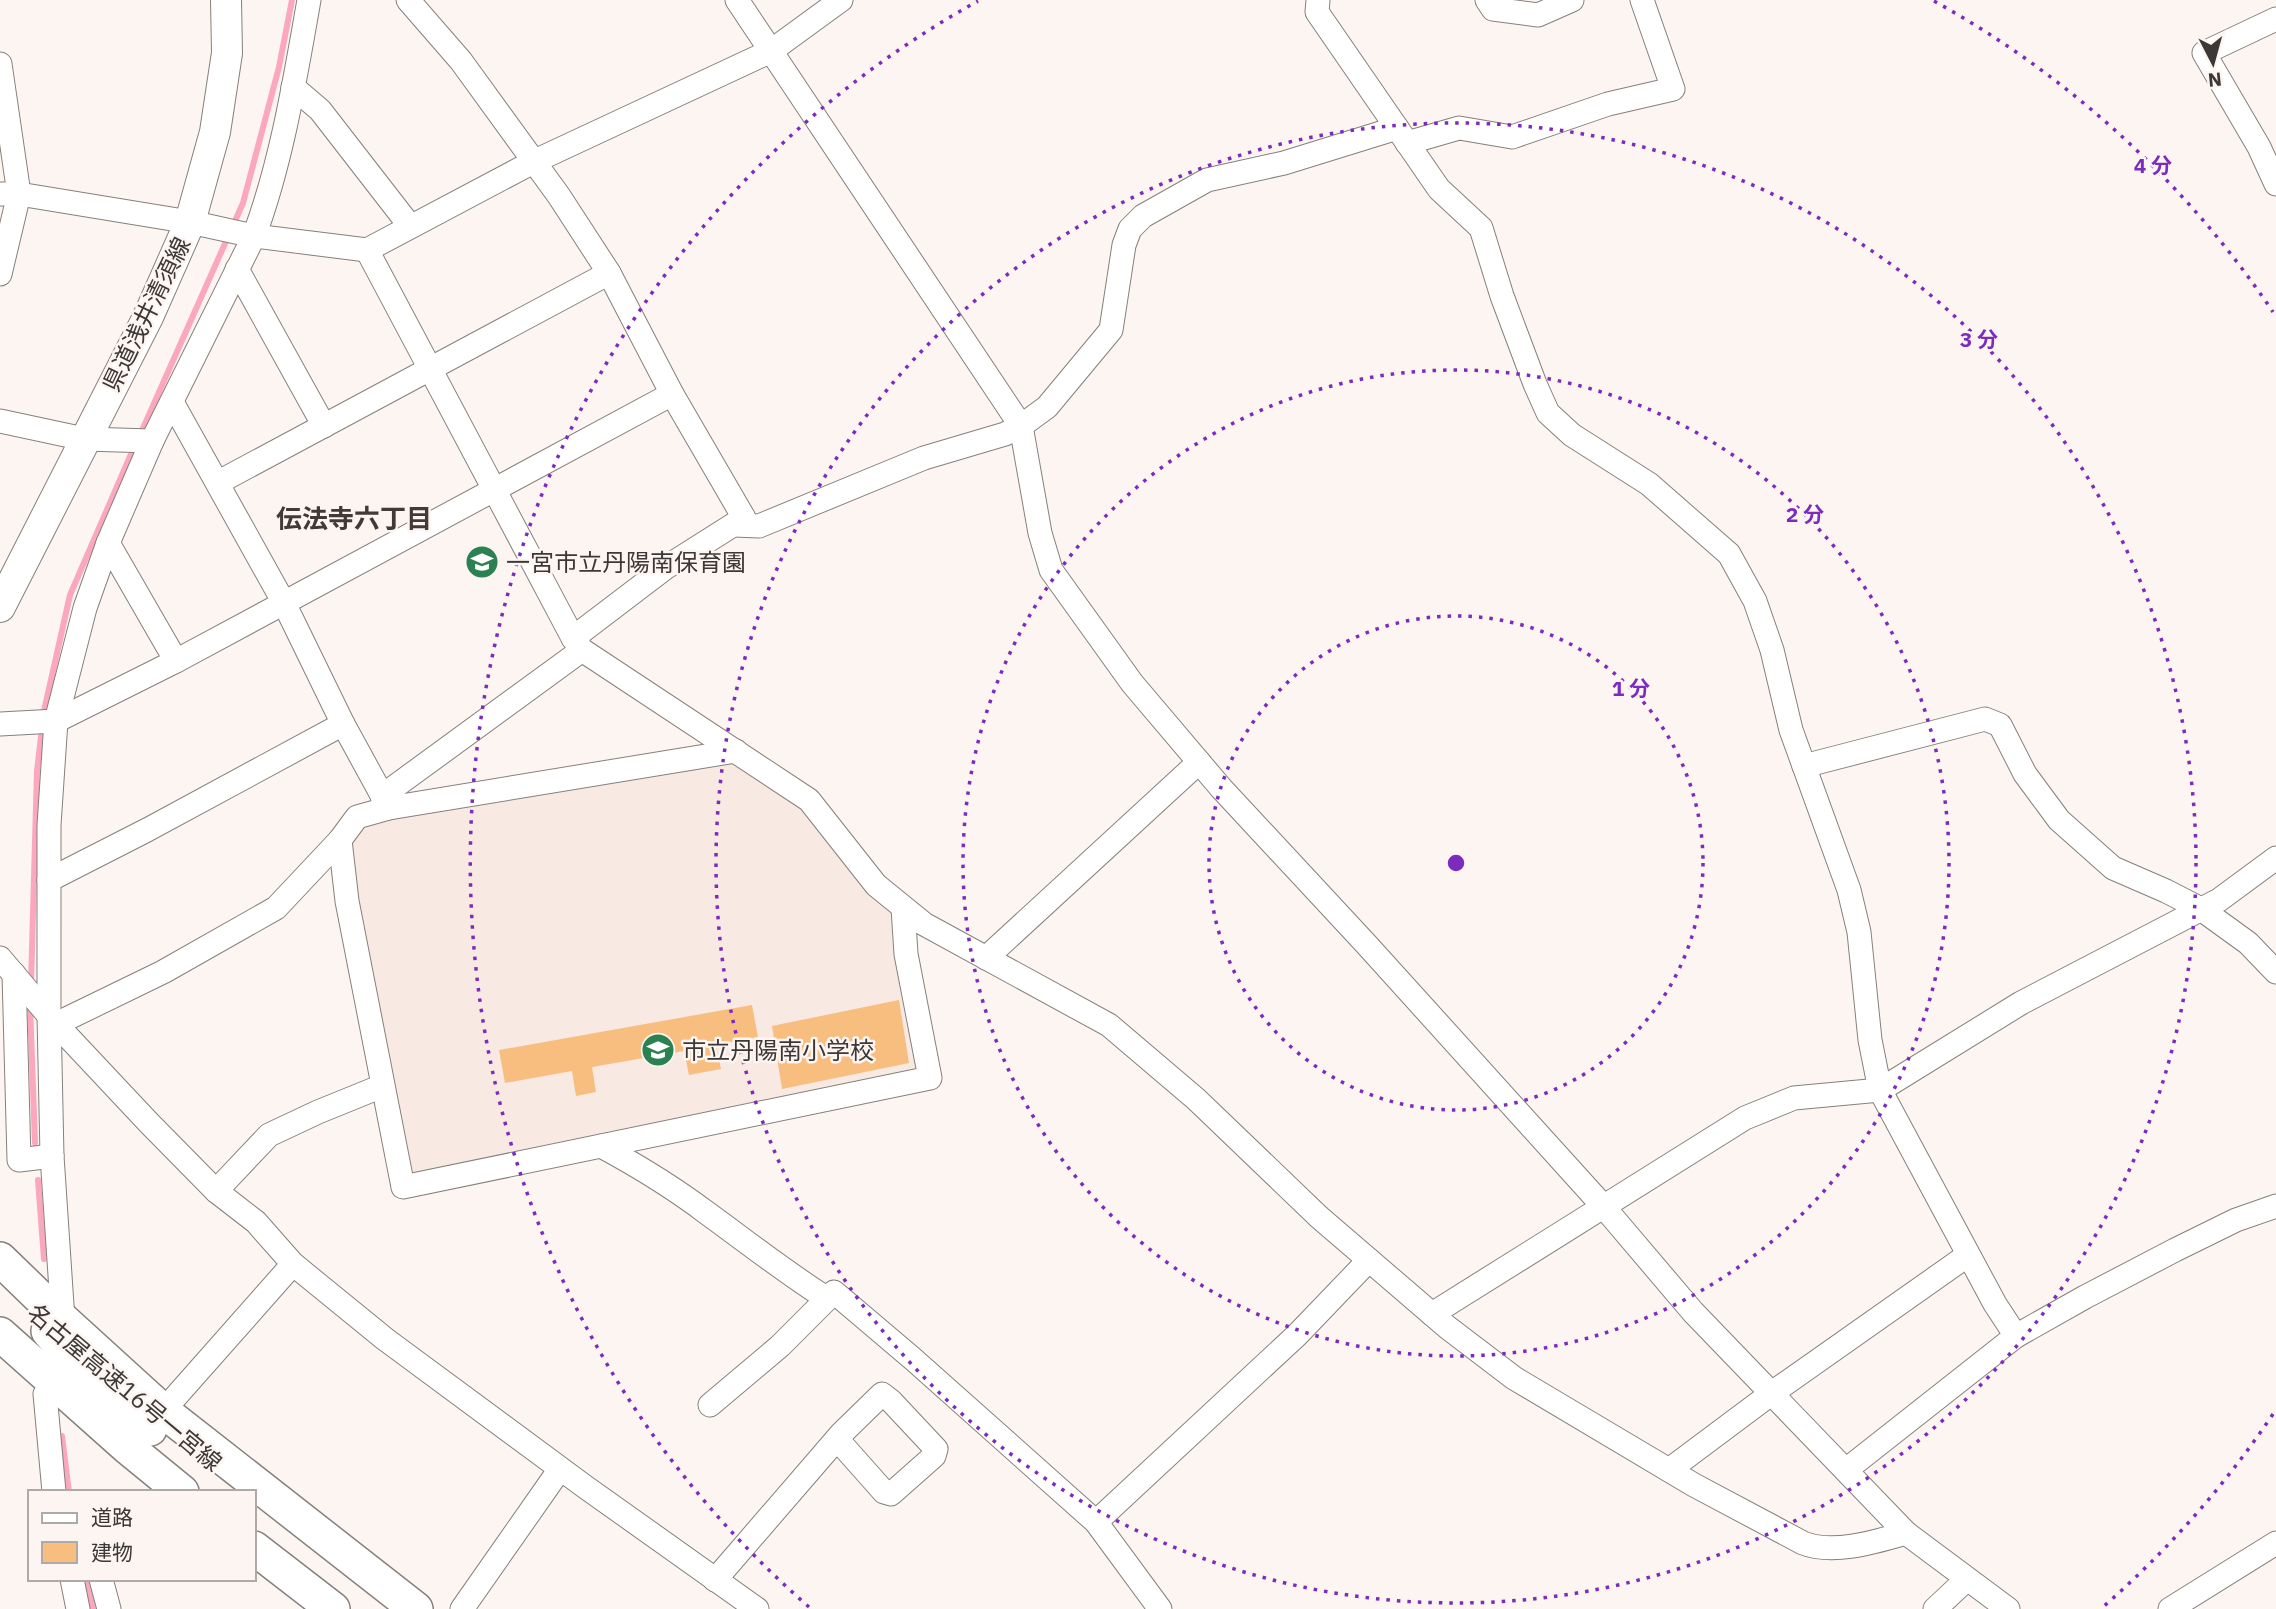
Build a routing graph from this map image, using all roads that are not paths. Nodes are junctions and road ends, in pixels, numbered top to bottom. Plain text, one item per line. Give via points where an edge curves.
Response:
1 (226, 0) edge
2 (309, 0) edge
3 (408, 0) edge
4 (737, 0) edge
5 (841, 0) edge
6 (1318, 0) edge
7 (1487, 0) edge
8 (1572, 0) edge
9 (1642, 0) edge
10 (2276, 19) edge
11 (771, 51) junction
12 (0, 64) edge
13 (293, 87) junction
14 (1402, 135) junction
15 (533, 162) junction
16 (2276, 184) edge
17 (9, 194) edge
18 (190, 222) junction
19 (410, 226) junction
20 (249, 235) junction
21 (367, 250) junction
22 (237, 269) junction
23 (609, 272) junction
24 (0, 274) edge
25 (430, 368) junction
26 (672, 394) junction
27 (172, 402) junction
28 (0, 421) edge
29 (324, 426) junction
30 (1021, 426) junction
31 (84, 439) junction
32 (141, 441) junction
33 (219, 482) junction
34 (495, 491) junction
35 (734, 525) junction
36 (108, 542) junction
37 (8, 573) edge
38 (284, 603) junction
39 (0, 607) edge
40 (577, 644) junction
41 (176, 661) junction
42 (47, 722) junction
43 (0, 724) edge
44 (343, 724) junction
45 (736, 751) junction
46 (1199, 762) junction
47 (1804, 766) junction
48 (386, 802) junction
49 (340, 840) junction
50 (2276, 858) edge
51 (50, 880) junction
52 (903, 908) junction
53 (2201, 909) junction
54 (986, 958) junction
55 (12, 972) edge
56 (2276, 972) edge
57 (53, 1009) junction
58 (382, 1086) junction
59 (1880, 1090) junction
60 (601, 1146) junction
61 (52, 1156) junction
62 (216, 1191) junction
63 (1603, 1206) junction
64 (2276, 1206) edge
65 (1968, 1255) junction
66 (0, 1259) edge
67 (1369, 1260) junction
68 (293, 1264) junction
69 (0, 1278) edge
70 (827, 1298) junction
71 (23, 1302) junction
72 (1432, 1314) junction
73 (63, 1320) junction
74 (0, 1334) edge
75 (2016, 1336) junction
76 (0, 1350) edge
77 (1772, 1393) junction
78 (45, 1394) junction
79 (710, 1405) dead end
80 (163, 1410) junction
81 (837, 1439) dead end
82 (560, 1469) junction
83 (1670, 1470) junction
84 (1846, 1470) junction
85 (54, 1490) edge
86 (155, 1490) edge
87 (180, 1490) edge
88 (227, 1490) edge
89 (250, 1490) edge
90 (256, 1494) edge
91 (256, 1512) edge
92 (1096, 1522) junction
93 (1906, 1533) junction
94 (2276, 1543) edge
95 (256, 1550) edge
96 (256, 1571) edge
97 (1967, 1579) junction
98 (715, 1580) junction
99 (72, 1581) edge
100 (102, 1581) edge
101 (78, 1609) edge
102 (109, 1609) edge
103 (307, 1609) edge
104 (333, 1609) edge
105 (386, 1609) edge
106 (409, 1609) edge
107 (416, 1609) edge
108 (462, 1609) edge
109 (757, 1609) edge
110 (1160, 1609) edge
111 (1934, 1609) edge
112 (2008, 1609) edge
113 (2170, 1609) edge

1 - 18 main road, 県道浅井清須線 via 227,53 215,132
2 - 13 street
3 - 15 street via 461,61
4 - 11 street
5 - 11 street
6 - 14 street via 1317,12
7 - 8 street via 1493,9 1538,15
9 - 14 street via 1673,89 1608,104 1512,137 1459,128
10 - 16 street via 2204,53
11 - 15 street
11 - 30 street
12 - 17 street
13 - 19 street via 320,110
13 - 20 street via 264,208
14 - 30 street via 1207,180 1143,216 1130,229 1124,245 1111,331 1047,407
14 - 47 street via 1439,189 1481,228 1548,413 1572,435 1649,484 1729,554 1755,601
15 - 19 street
15 - 23 street
17 - 18 street
17 - 24 street
18 - 20 street
18 - 31 main road, 県道浅井清須線 via 148,317
19 - 21 street
20 - 21 street
20 - 22 street
21 - 25 street
22 - 27 street
22 - 29 street
23 - 25 street
23 - 26 street
25 - 29 street
25 - 34 street
26 - 34 street
26 - 35 street via 744,518
27 - 32 street
27 - 33 street
28 - 31 street
29 - 33 street
30 - 35 street via 924,458 759,526
30 - 46 street via 1051,570 1132,683
31 - 32 street
31 - 37 main road, 県道浅井清須線
32 - 36 street
33 - 38 street
34 - 38 street
34 - 40 street
35 - 40 street via 665,568
36 - 41 street
36 - 42 street
37 - 39 main road, 県道浅井清須線
38 - 41 street
38 - 44 street
40 - 45 street
40 - 48 street
41 - 42 street
42 - 43 street
42 - 51 street
44 - 48 street
44 - 51 street
45 - 48 street
45 - 52 street via 809,800 876,886
46 - 54 street
46 - 63 street
47 - 53 street via 1985,719 2000,725 2025,774 2059,820 2113,868
47 - 59 street via 1849,890 1859,932
48 - 49 street via 357,817
49 - 57 street via 276,908 163,972
49 - 58 street
50 - 53 street
51 - 57 street
52 - 54 street
52 - 60 street via 906,954 930,1078
53 - 56 street via 2248,943
53 - 59 street via 2021,1003
54 - 67 street via 1109,1025
55 - 57 street
55 - 61 street via 19,1160
57 - 61 street
57 - 62 street
58 - 60 street via 403,1187
58 - 62 street via 270,1135
59 - 63 street via 1794,1098 1745,1118
59 - 65 street
60 - 70 street via 637,1165
61 - 73 street
62 - 68 street via 256,1222
63 - 72 street
63 - 77 street via 1693,1312
64 - 75 street via 2187,1244
65 - 75 street
65 - 77 street
66 - 73 highway
67 - 72 street
67 - 92 street via 1297,1335
68 - 80 street
68 - 82 street
69 - 71 highway, 名古屋高速16号一宮線
70 - 79 street via 780,1346
70 - 92 street via 834,1292 844,1300
71 - 88 highway via 82,1370
71 - 89 highway, 名古屋高速16号一宮線 via 106,1377
72 - 83 street via 1514,1378
73 - 80 highway
74 - 87 highway, 名古屋高速16号一宮線
75 - 84 street
76 - 78 highway
77 - 83 street
77 - 84 street
78 - 85 street
78 - 86 highway
80 - 107 highway
81 - 98 street
82 - 98 street
82 - 108 street
83 - 93 street via 1817,1549
84 - 93 street
90 - 106 highway, 名古屋高速16号一宮線
91 - 105 highway
92 - 110 street
93 - 97 street
94 - 113 street
95 - 104 highway
96 - 103 highway
97 - 111 street
97 - 112 street
98 - 109 street
99 - 101 street
100 - 102 street

